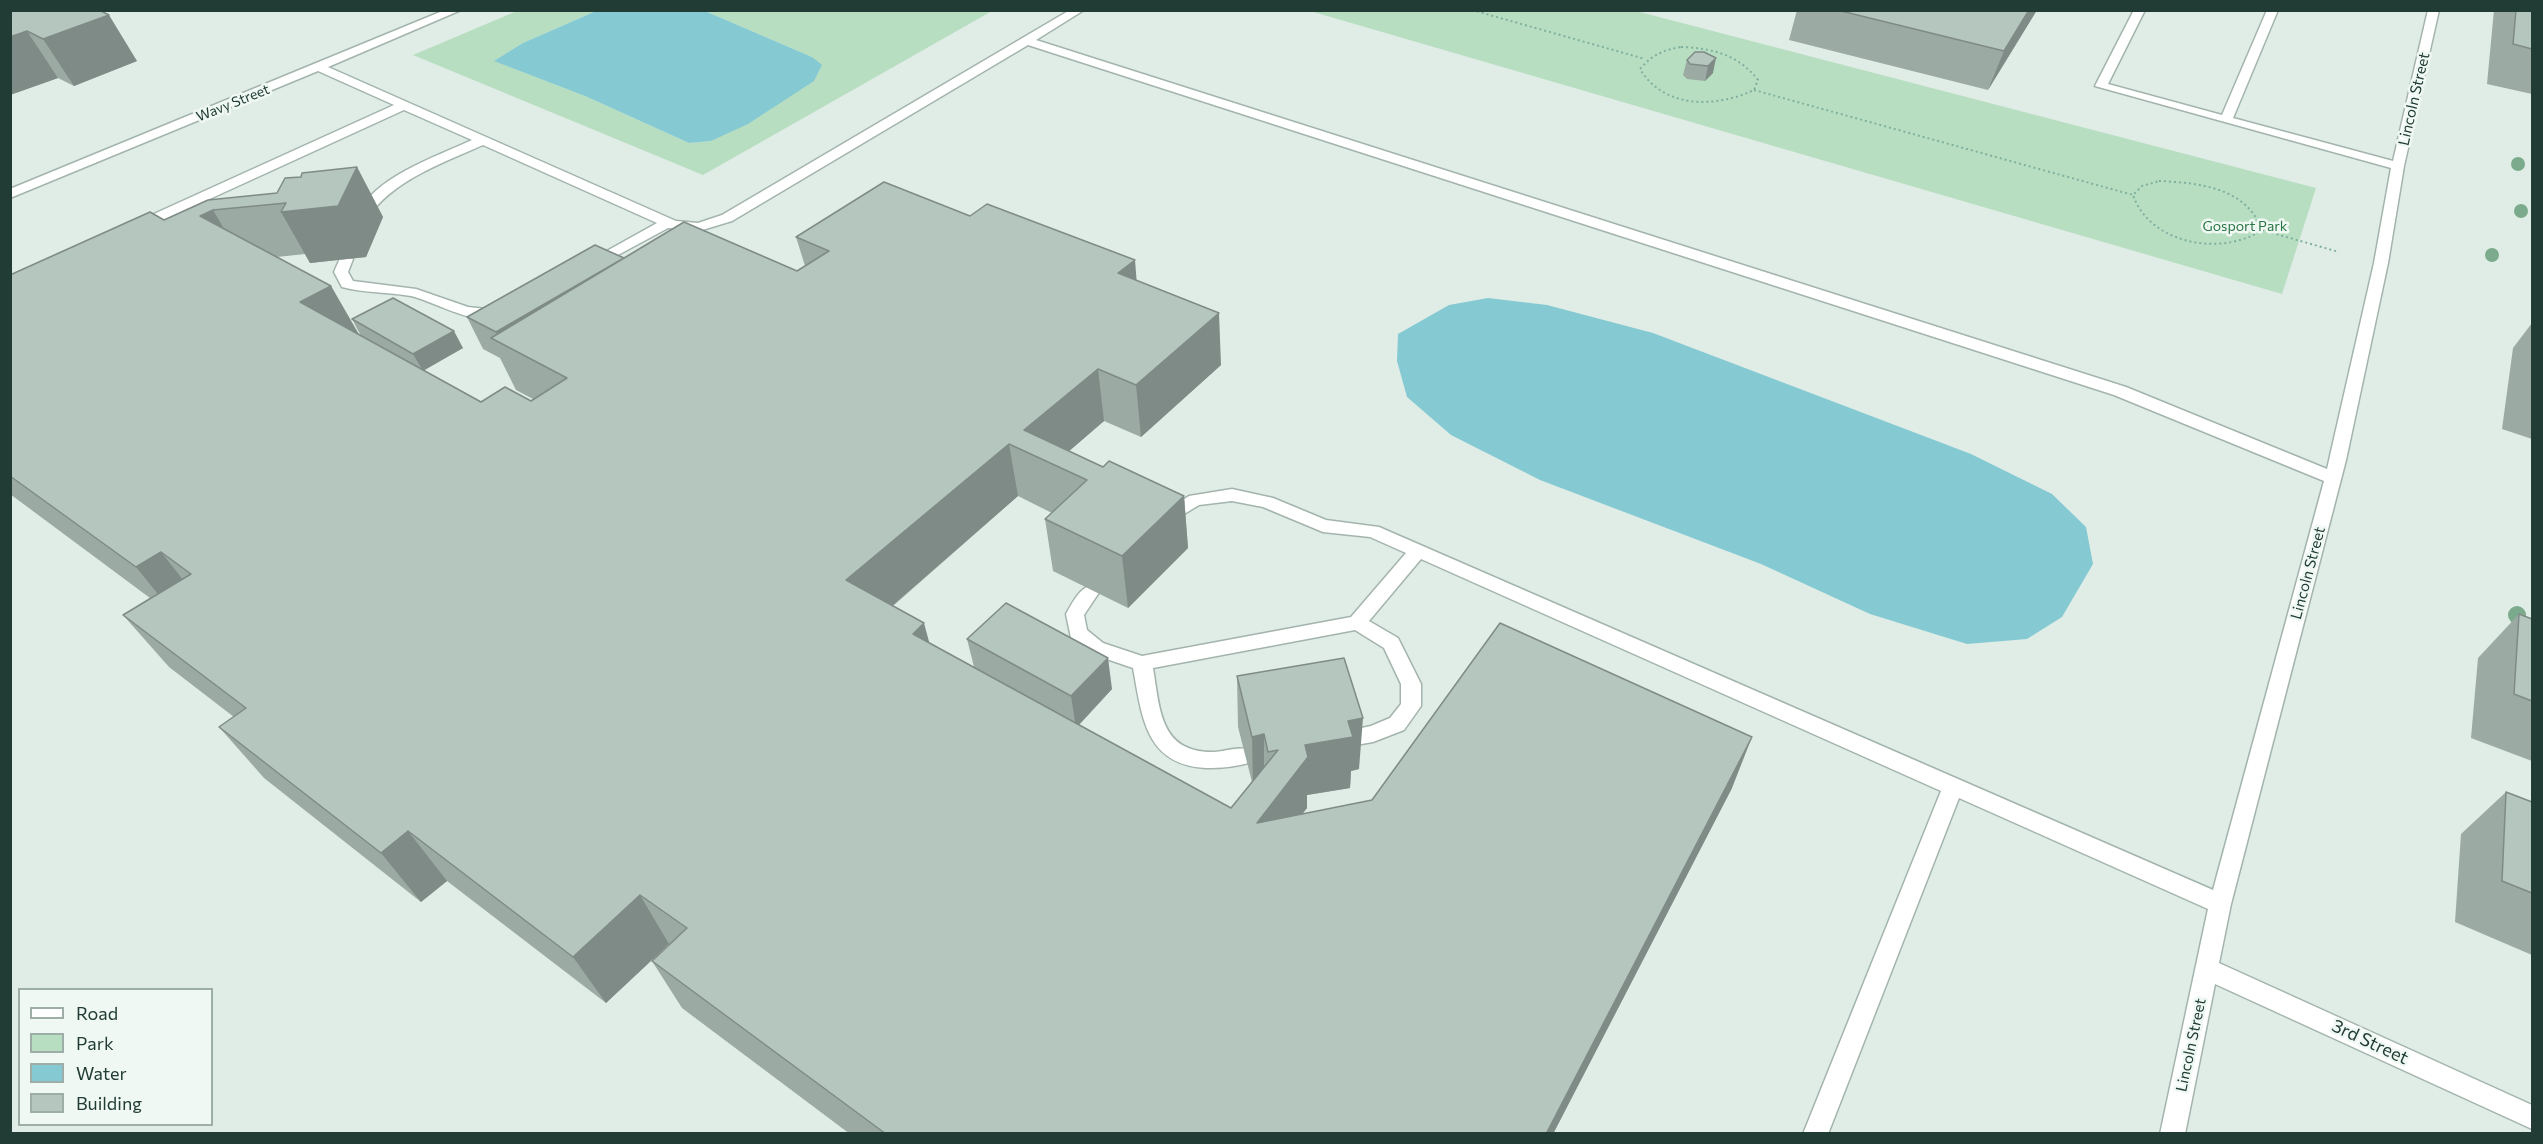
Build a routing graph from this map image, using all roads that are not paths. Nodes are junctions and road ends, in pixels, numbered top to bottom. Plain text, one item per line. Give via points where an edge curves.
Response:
1 (456, 10) edge
2 (1079, 10) edge
3 (2140, 10) edge
4 (2273, 10) edge
5 (2434, 10) edge
6 (1028, 41) junction
7 (320, 68) junction
8 (405, 105) junction
9 (2226, 120) junction
10 (483, 140) junction
11 (2398, 166) junction
12 (10, 194) edge
13 (360, 219) dead end
14 (668, 222) junction
15 (128, 231) edge
16 (346, 259) dead end
17 (581, 271) edge
18 (510, 309) edge
19 (2333, 478) junction
20 (1152, 531) edge
21 (1418, 551) junction
22 (1091, 591) dead end
23 (1357, 623) junction
24 (1142, 663) junction
25 (1350, 738) edge
26 (1244, 756) edge
27 (1954, 785) junction
28 (2220, 904) junction
29 (2207, 969) junction
30 (2532, 1117) edge
31 (1815, 1134) edge
32 (2172, 1134) edge

1 - 7 street, Wavy Street
2 - 6 street
3 - 9 street via 2101,86
4 - 9 street
5 - 11 street, Lincoln Street
6 - 14 street via 727,218 699,227
6 - 19 street via 2120,391
7 - 8 street
7 - 12 street, Wavy Street
8 - 10 street
8 - 15 street
9 - 11 street
10 - 13 street via 381,190 364,206
10 - 14 street
11 - 19 street, Lincoln Street via 2381,263
14 - 17 street
16 - 18 street via 341,272 348,284 417,293 479,315
19 - 28 street, Lincoln Street
20 - 21 street via 1195,500 1232,495 1268,502 1323,526 1373,531
21 - 23 street
21 - 27 street
22 - 24 street via 1075,614 1078,633 1096,648
23 - 24 street
23 - 25 street via 1391,643 1411,684 1411,706 1397,724
24 - 26 street via 1154,728 1166,747 1188,759 1216,761
27 - 28 street
27 - 31 street
28 - 29 street, Lincoln Street
29 - 30 street, 3rd Street
29 - 32 street, Lincoln Street

